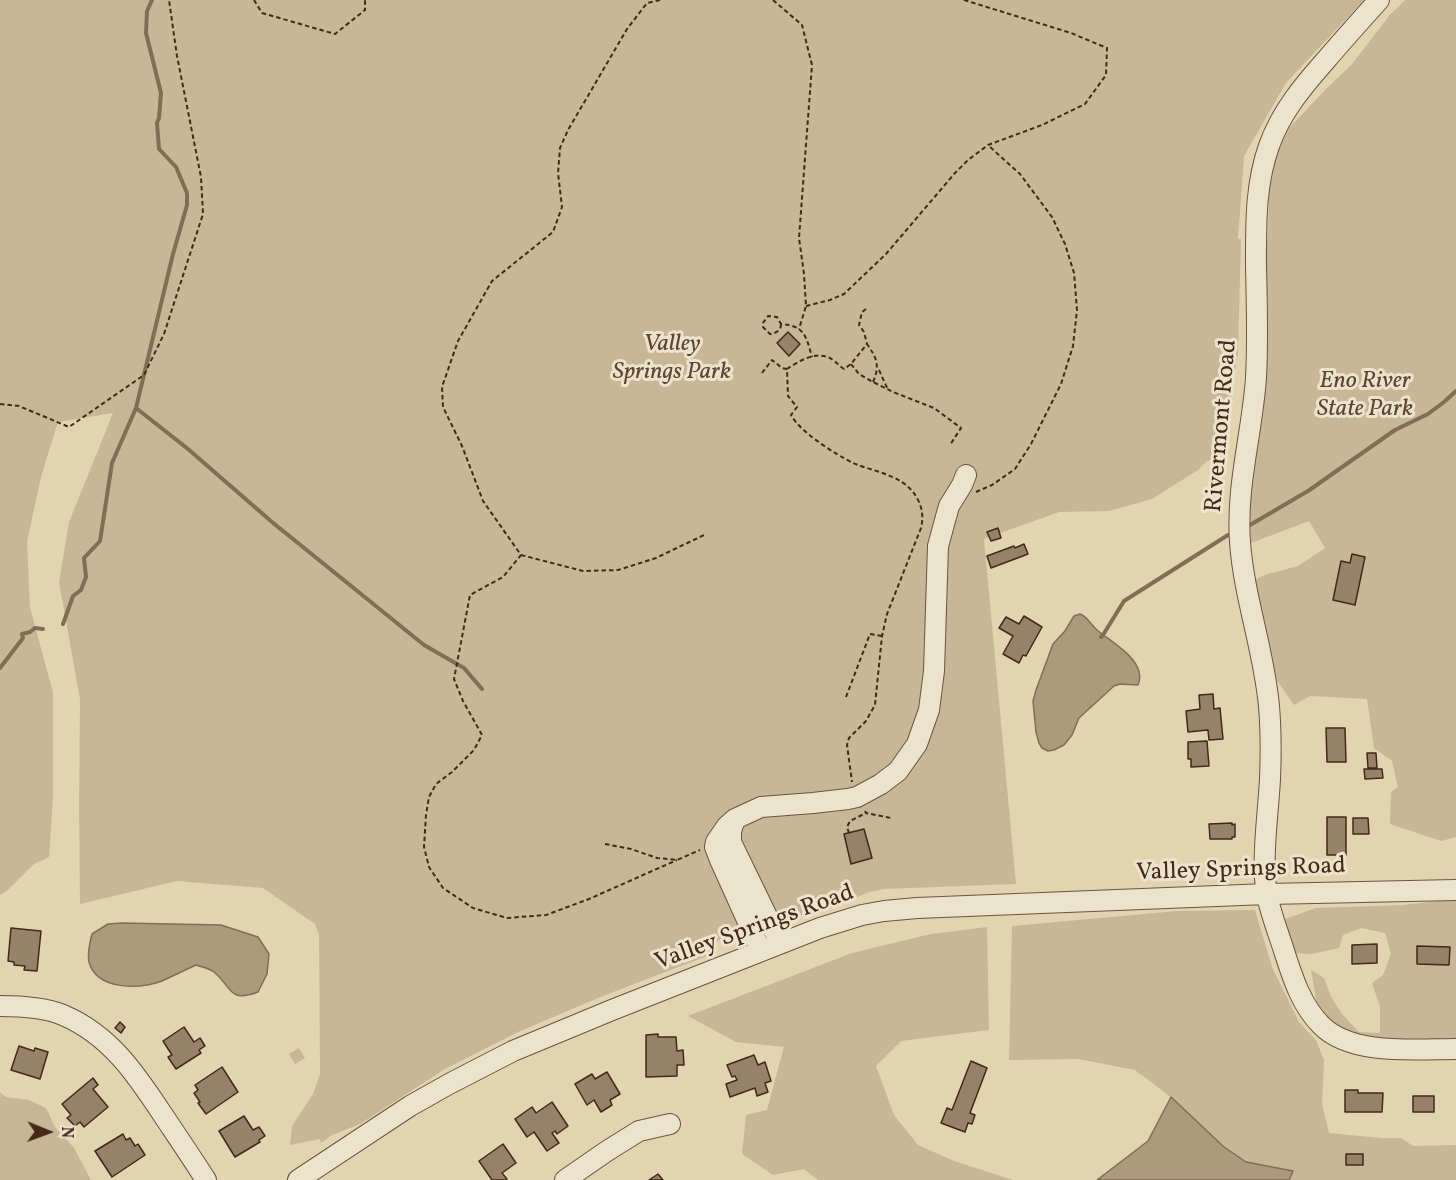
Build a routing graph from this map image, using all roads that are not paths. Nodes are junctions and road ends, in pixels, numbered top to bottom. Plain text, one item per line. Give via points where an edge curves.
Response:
1 (1379, 0) edge
2 (966, 475) dead end
3 (735, 819) junction
4 (1456, 890) edge
5 (1267, 894) junction
6 (780, 944) junction
7 (761, 951) junction
8 (0, 1006) edge
9 (1456, 1049) edge
10 (670, 1124) dead end
11 (206, 1180) edge
12 (298, 1180) edge
13 (566, 1180) edge

1 - 5 street, Rivermont Road via 1297,93 1277,124 1260,176 1256,377 1239,523 1248,598 1269,706
2 - 3 street via 949,506 938,546 935,652 928,710 917,744 898,771 862,805 848,799 761,807
3 - 6 street via 731,842
3 - 7 street via 715,847
4 - 5 street, Valley Springs Road
5 - 6 street, Valley Springs Road via 884,911 842,921
5 - 9 street, Rivermont Road via 1298,990 1327,1032 1351,1043 1375,1047
6 - 7 street, Valley Springs Road
7 - 12 street, Valley Springs Road via 483,1066 410,1106
8 - 11 street via 25,1006 62,1015 95,1033 118,1053 141,1083
10 - 13 street via 639,1131

